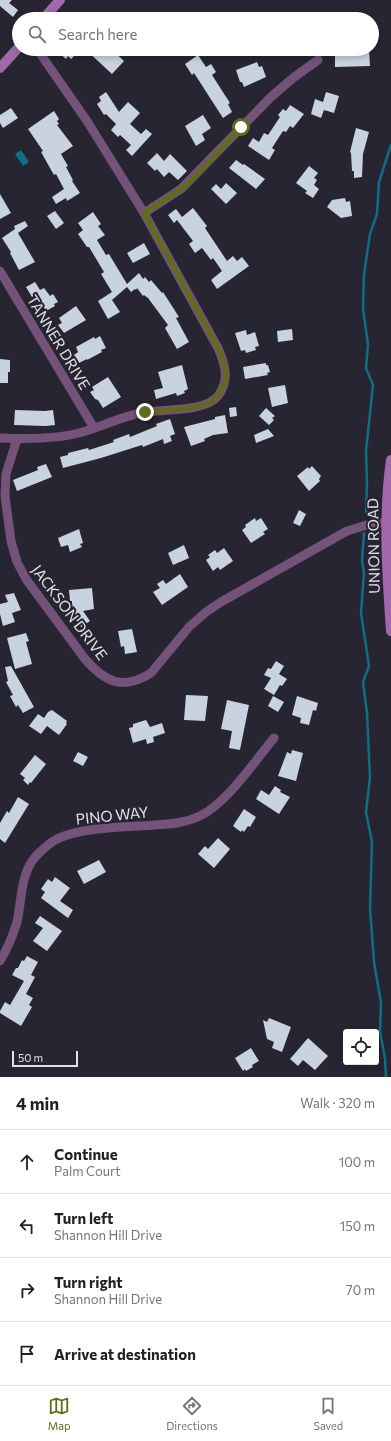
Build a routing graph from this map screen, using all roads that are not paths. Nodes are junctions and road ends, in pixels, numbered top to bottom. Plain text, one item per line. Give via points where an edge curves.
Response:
1 (60, 0) edge
2 (49, 12) edge
3 (12, 55) edge
4 (42, 56) edge
5 (318, 60) dead end
6 (0, 68) edge
7 (144, 213) junction
8 (0, 271) edge
9 (94, 428) junction
10 (0, 438) edge
11 (18, 439) junction
12 (391, 460) edge
13 (388, 522) edge
14 (391, 631) edge
15 (274, 738) dead end
16 (0, 961) edge

1 - 2 main road
3 - 6 main road
4 - 7 street via 87,121
5 - 7 street via 271,97 181,189
7 - 9 street via 218,348 226,374 223,386 208,404 145,412
8 - 9 street, TANNER DRIVE
9 - 11 street via 77,434
10 - 11 street
11 - 13 street, JACKSON DRIVE via 6,474 5,496 11,541 17,562 26,579 85,659 94,669 113,682 133,682 151,673 197,619 221,602 347,531 360,526
12 - 13 main road, UNION ROAD
13 - 14 main road, UNION ROAD
15 - 16 street, PINO WAY via 228,795 200,816 185,822 108,828 70,834 44,848 28,869 17,922

